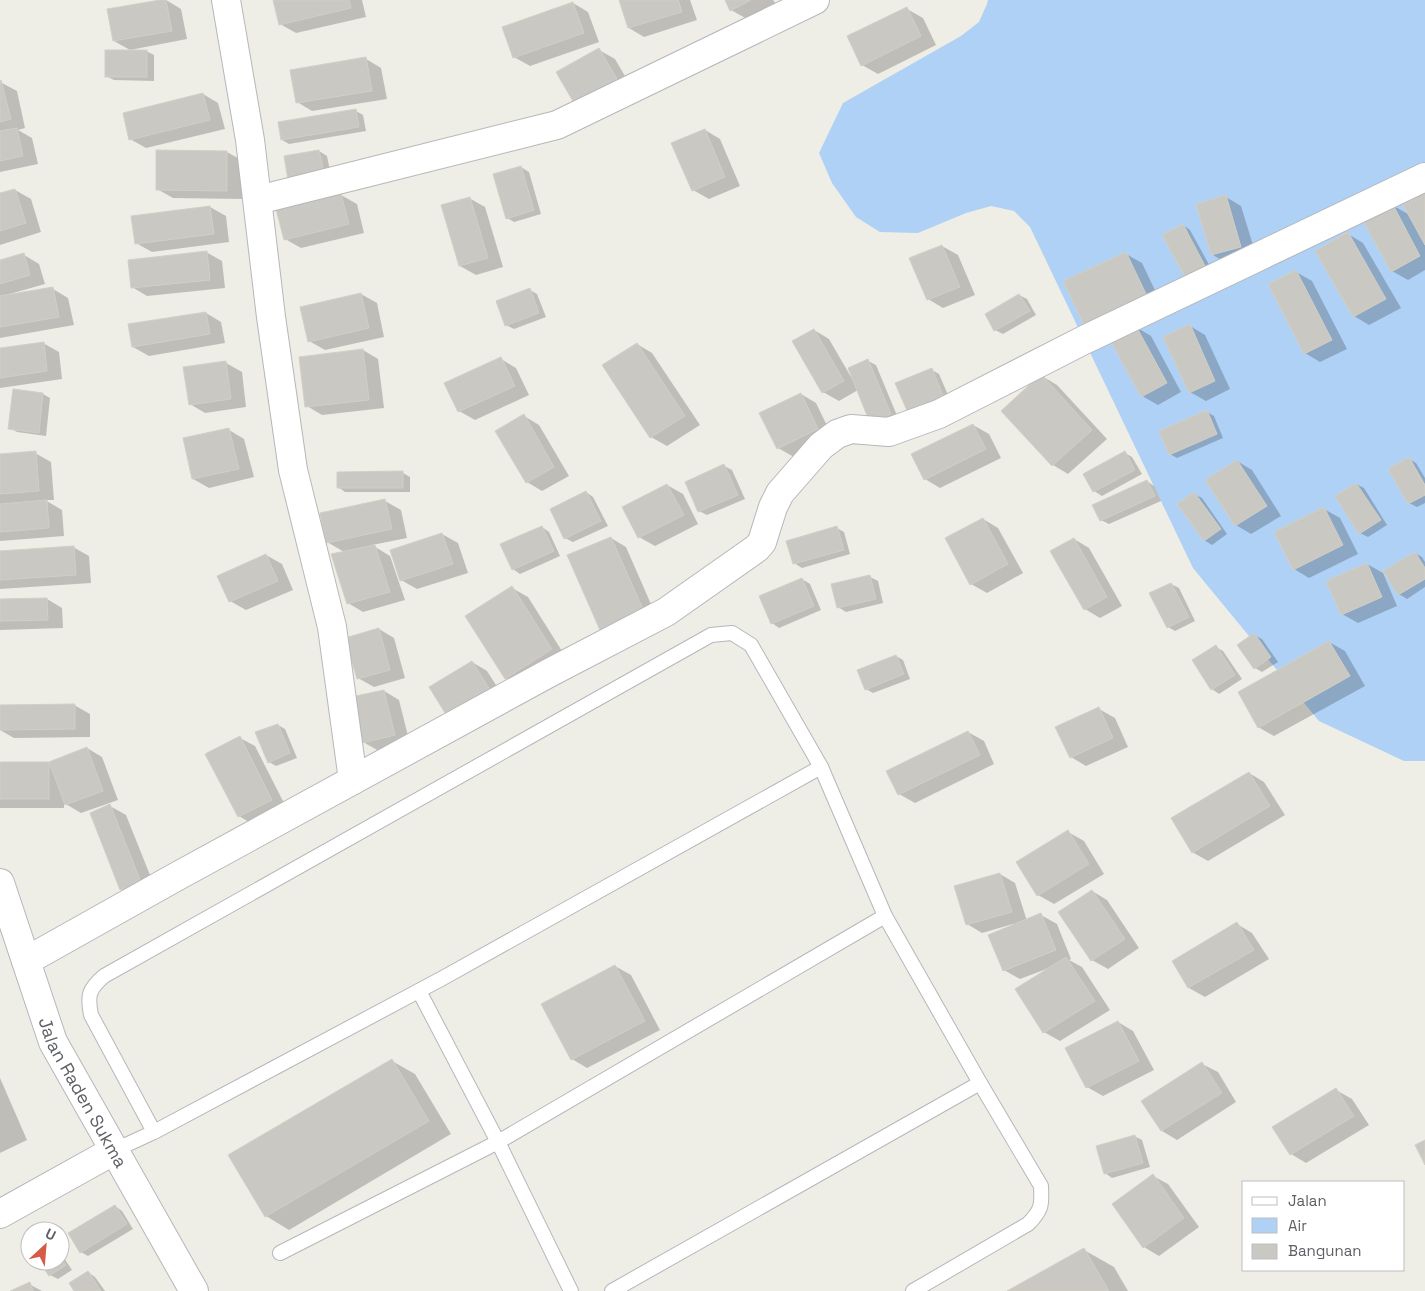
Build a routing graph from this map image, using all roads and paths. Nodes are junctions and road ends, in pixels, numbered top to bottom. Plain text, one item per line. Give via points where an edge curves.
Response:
1 (226, 0) edge
2 (815, 0) edge
3 (1425, 177) edge
4 (258, 200) junction
5 (821, 767) junction
6 (353, 780) junction
7 (0, 883) edge
8 (886, 916) junction
9 (26, 961) junction
10 (419, 991) junction
11 (980, 1083) junction
12 (154, 1132) junction
13 (498, 1142) junction
14 (115, 1150) junction
15 (0, 1214) edge
16 (280, 1253) dead end
17 (194, 1291) edge
18 (571, 1291) edge
19 (612, 1291) edge
20 (912, 1291) edge

1 - 4 street
2 - 4 street via 557,125
3 - 6 street via 1084,340 939,414 889,432 851,429 837,434 821,446 780,493 762,542 749,555 666,612
4 - 6 street via 293,470 332,627
5 - 8 lane
5 - 10 lane
5 - 12 lane via 751,645 732,633 711,635 104,976 93,986 88,1000 90,1015
6 - 9 street
7 - 9 street, Jalan Raden Sukma
8 - 11 lane
8 - 13 lane
9 - 14 street, Jalan Raden Sukma via 53,1042
10 - 12 lane
10 - 13 lane
11 - 19 lane
11 - 20 lane via 1041,1186 1042,1202 1038,1214 1028,1224
12 - 14 lane
13 - 16 lane
13 - 18 lane
14 - 15 street
14 - 17 street, Jalan Raden Sukma

